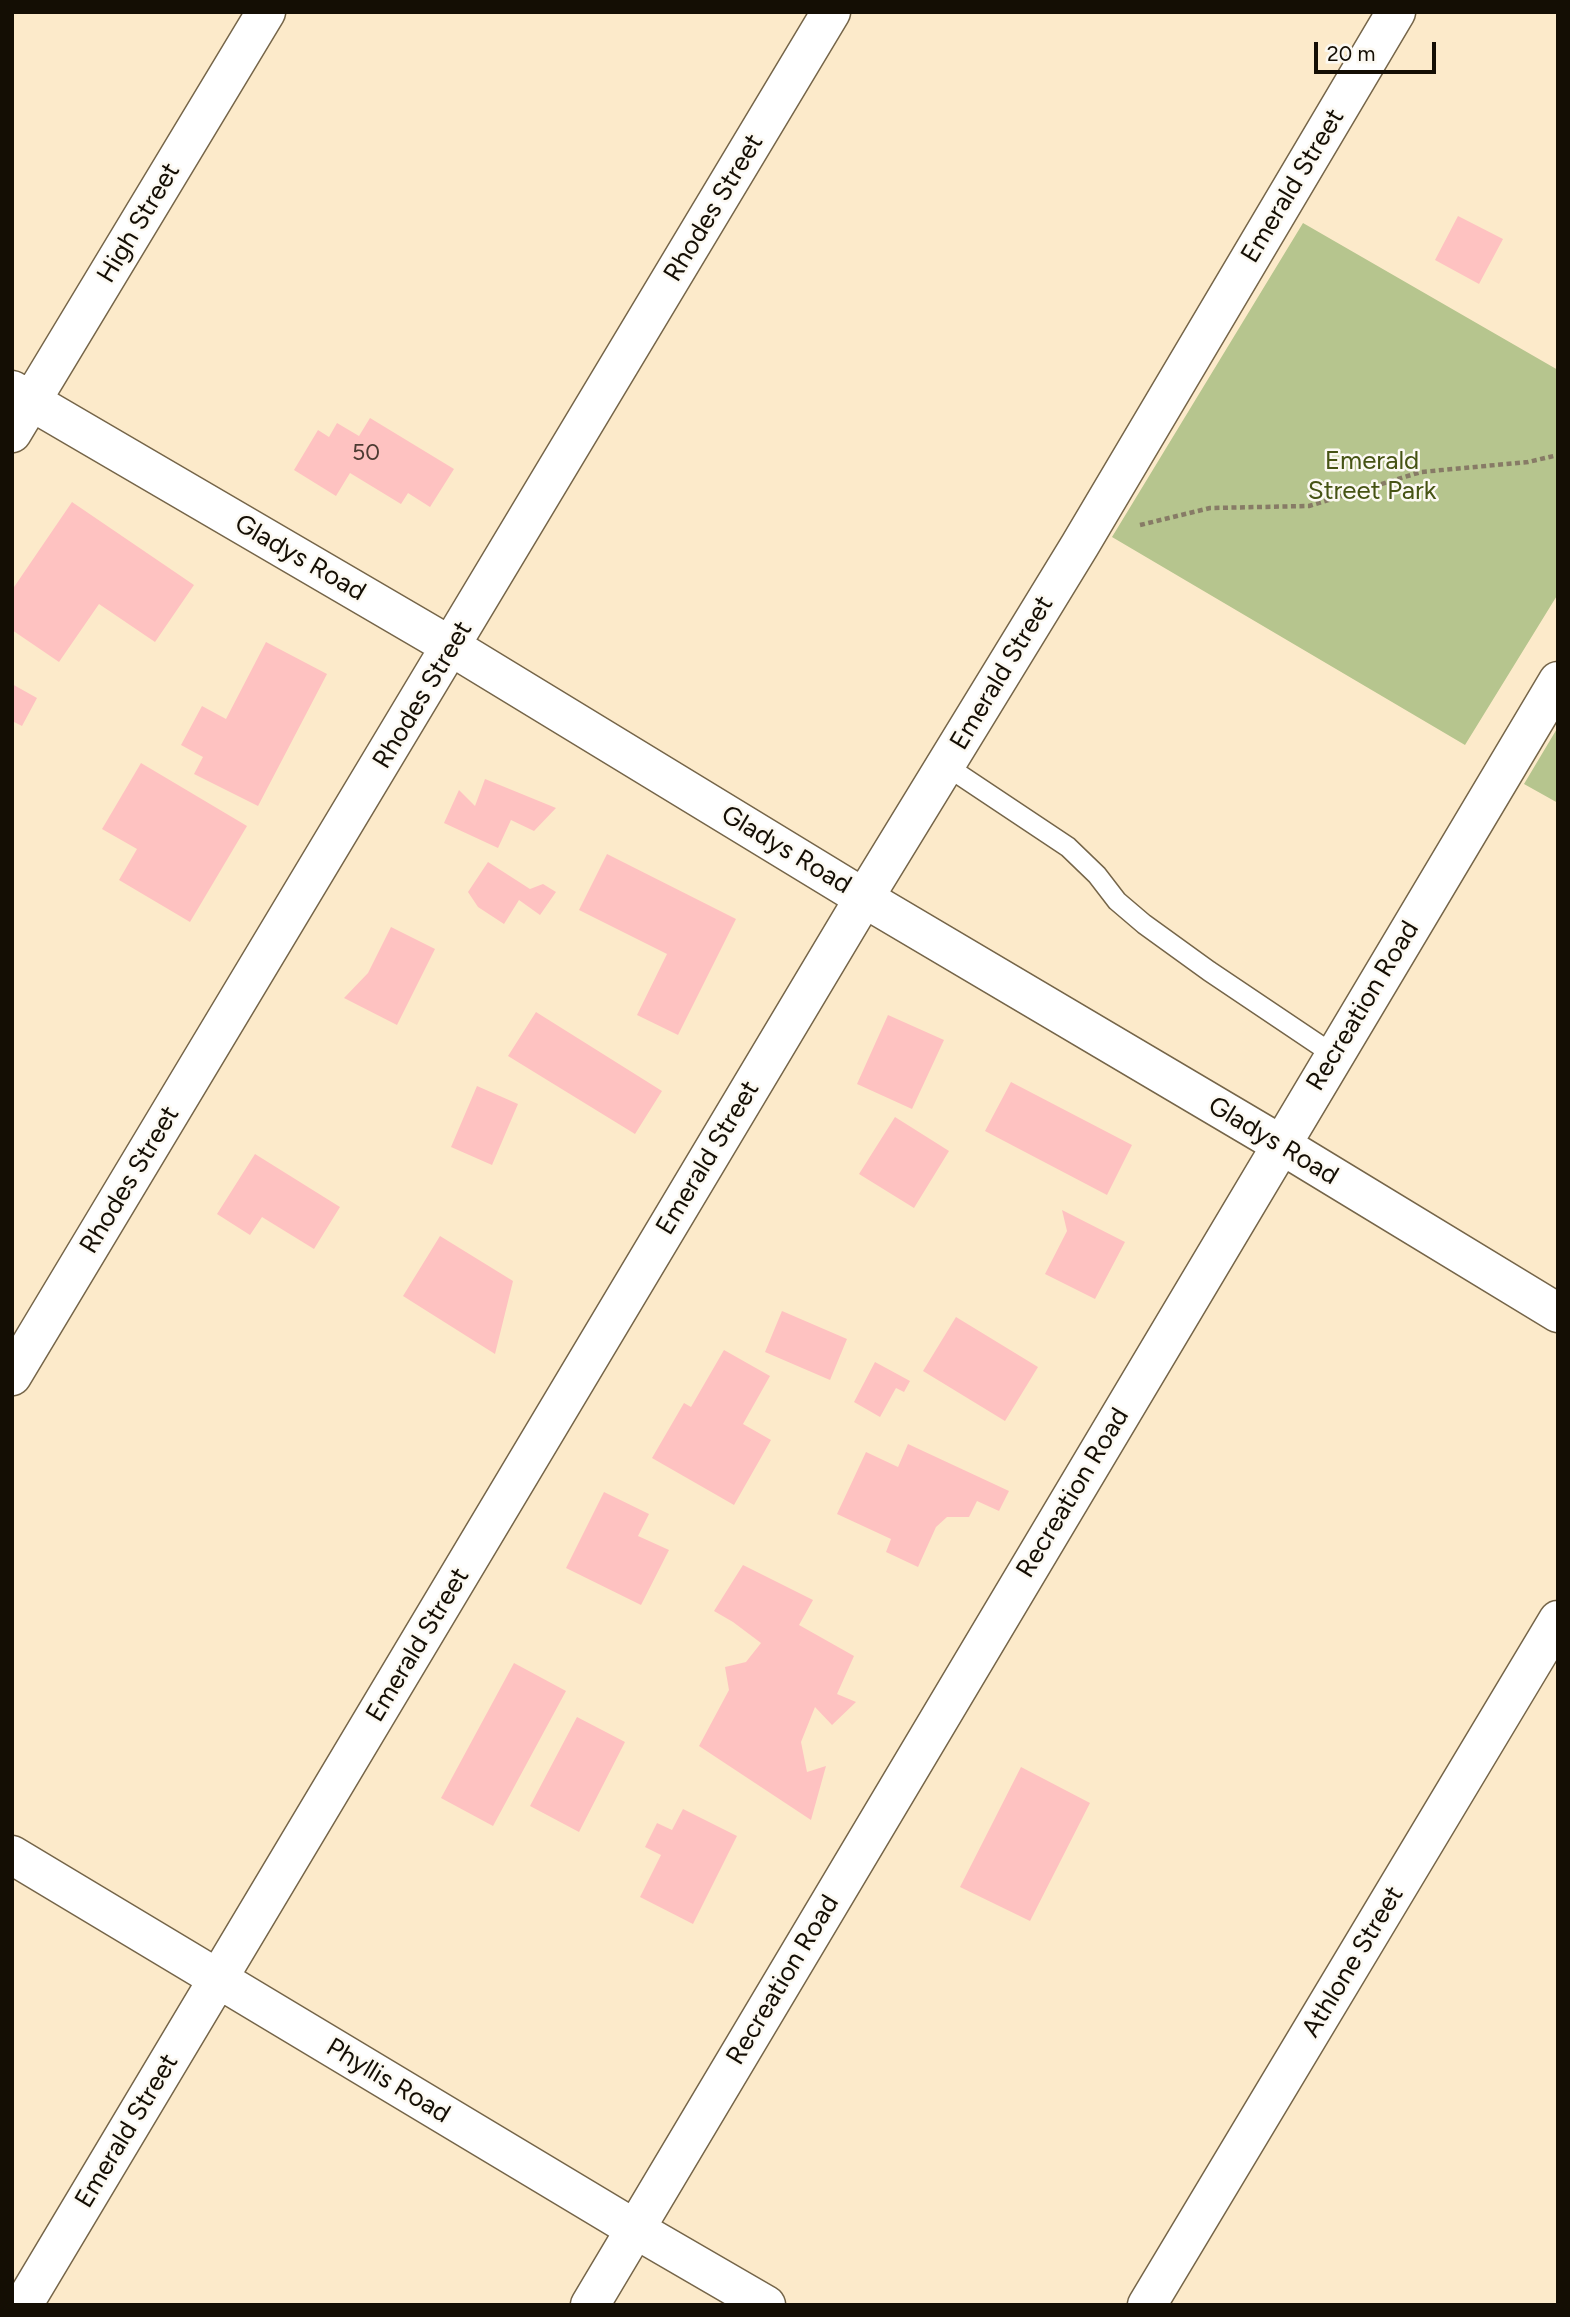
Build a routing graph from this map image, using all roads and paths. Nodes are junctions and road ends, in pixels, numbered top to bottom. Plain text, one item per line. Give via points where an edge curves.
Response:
1 (267, 12) edge
2 (831, 12) edge
3 (1396, 12) edge
4 (19, 408) edge
5 (1558, 456) edge
6 (1080, 545) junction
7 (452, 647) junction
8 (1558, 681) edge
9 (945, 765) junction
10 (864, 898) junction
11 (1334, 1055) junction
12 (1280, 1144) junction
13 (1558, 1313) edge
14 (12, 1376) edge
15 (1558, 1620) edge
16 (12, 1855) edge
17 (218, 1979) junction
18 (635, 2229) junction
19 (23, 2305) edge
20 (590, 2305) edge
21 (766, 2305) edge
22 (1147, 2305) edge

1 - 4 street, High Street
2 - 7 street, Rhodes Street
3 - 6 street, Emerald Street
4 - 7 street, Gladys Road
5 - 6 path via 1421,472 1308,506 1210,508
6 - 9 street, Emerald Street
7 - 10 street, Gladys Road
7 - 14 street, Rhodes Street
8 - 11 street, Recreation Road
9 - 10 street, Emerald Street
9 - 11 lane via 1068,847 1144,924
10 - 12 street, Gladys Road
10 - 17 street, Emerald Street
11 - 12 street, Recreation Road
12 - 13 street, Gladys Road
12 - 18 street, Recreation Road
15 - 22 street, Athlone Street
16 - 17 street, Phyllis Road
17 - 18 street, Phyllis Road
17 - 19 street, Emerald Street
18 - 20 street, Recreation Road
18 - 21 street, Phyllis Road

